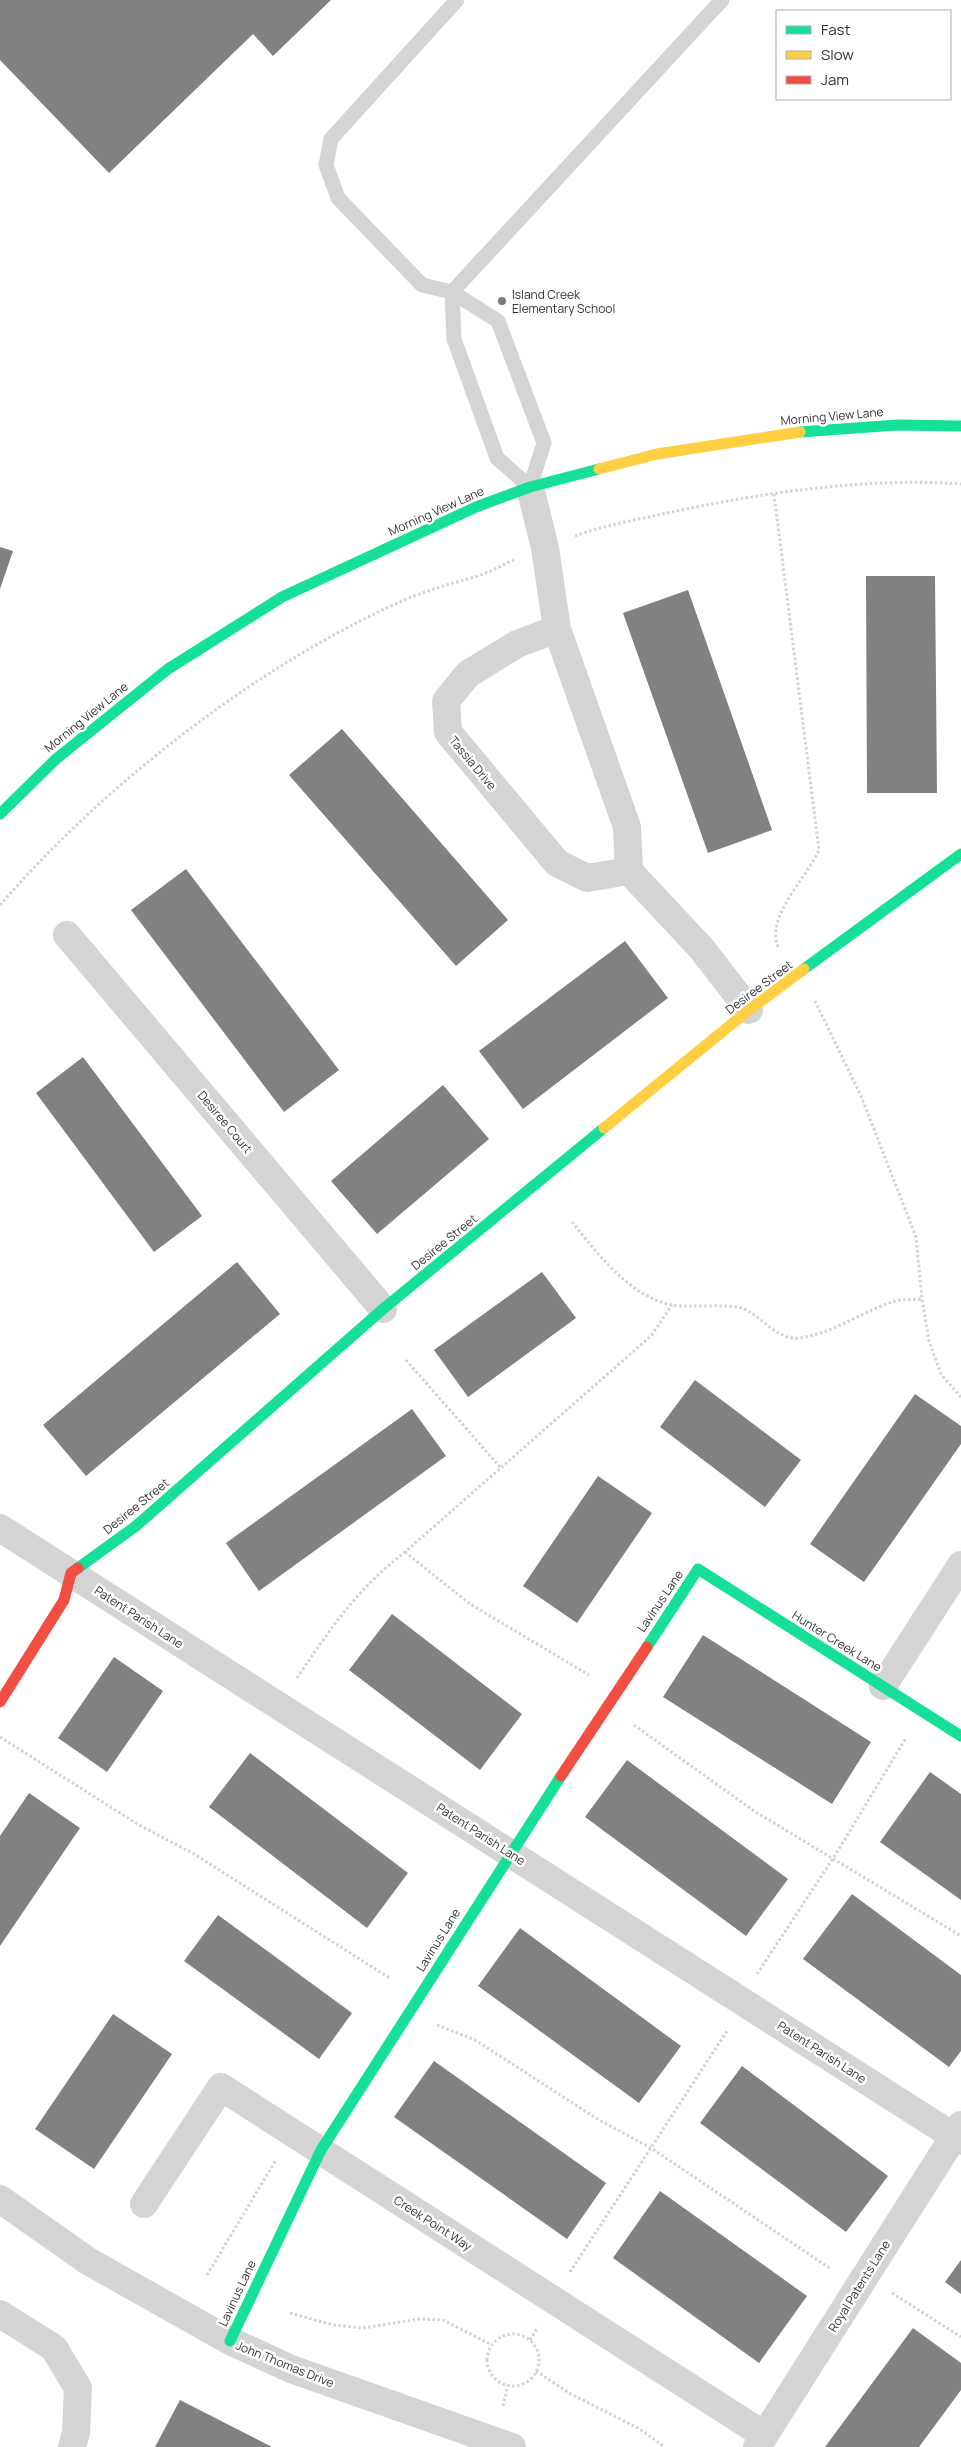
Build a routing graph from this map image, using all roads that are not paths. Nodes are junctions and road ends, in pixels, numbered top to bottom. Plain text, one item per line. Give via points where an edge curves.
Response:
1 (458, 0) edge
2 (722, 0) edge
3 (452, 292) junction
4 (961, 426) edge
5 (530, 487) junction
6 (557, 629) junction
7 (0, 814) edge
8 (961, 854) edge
9 (629, 871) junction
10 (67, 935) dead end
11 (749, 1010) junction
12 (383, 1309) junction
13 (0, 1528) edge
14 (961, 1564) edge
15 (698, 1569) joint
16 (71, 1573) junction
17 (883, 1686) junction
18 (0, 1702) edge
19 (961, 1736) edge
20 (510, 1853) junction
21 (959, 2134) edge
22 (321, 2150) junction
23 (0, 2199) edge
24 (144, 2204) dead end
25 (0, 2314) edge
26 (230, 2341) junction
27 (760, 2441) edge
28 (502, 2445) edge
29 (72, 2447) edge

1 - 3 lane via 331,140 326,166 338,198 408,271 422,285
2 - 3 lane
3 - 5 lane via 454,339 497,458
3 - 5 lane via 498,321 544,443
4 - 5 street, Morning View Lane via 897,425 788,433 657,454
5 - 6 street
5 - 7 street, Morning View Lane via 476,507 282,596 168,668 56,759
6 - 9 street via 627,826
6 - 9 street, Tassia Drive via 517,644 468,674 446,701 448,732 557,863 587,878
8 - 11 street, Desiree Street
9 - 11 street via 702,948
10 - 12 street, Desiree Court
11 - 12 street, Desiree Street
12 - 16 street, Desiree Street via 136,1526
13 - 16 street, Patent Parish Lane
14 - 17 street
15 - 17 street, Hunter Creek Lane
15 - 20 street, Lavinus Lane
16 - 18 street via 64,1600
16 - 20 street, Patent Parish Lane
17 - 19 street, Hunter Creek Lane
20 - 21 street, Patent Parish Lane
20 - 22 street, Lavinus Lane
21 - 27 street, Royal Patents Lane
22 - 24 street, Creek Point Way via 221,2087
22 - 26 street, Lavinus Lane
22 - 27 street, Creek Point Way
23 - 26 street, John Thomas Drive via 88,2261
25 - 29 street via 54,2348 78,2388 76,2433
26 - 28 street, John Thomas Drive via 292,2369

